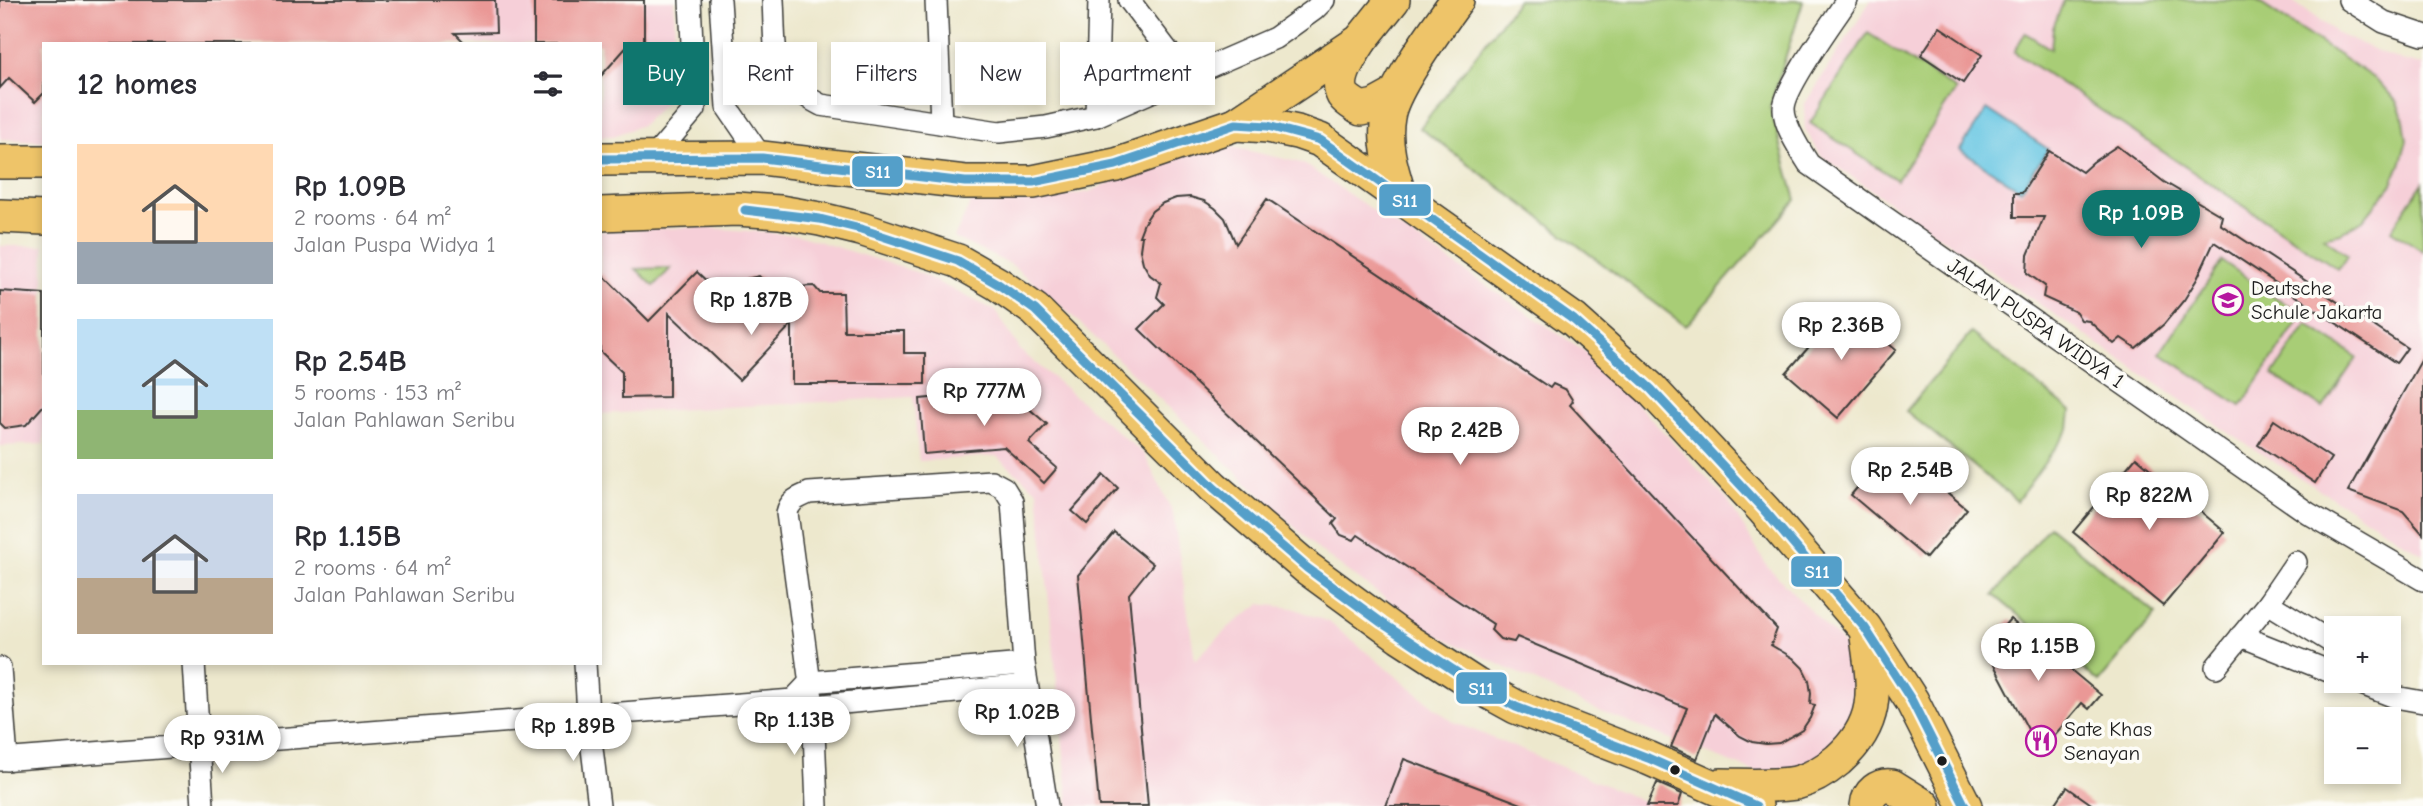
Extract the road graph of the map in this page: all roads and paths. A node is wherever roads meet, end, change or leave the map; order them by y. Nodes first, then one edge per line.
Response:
1 (690, 0) edge
2 (720, 0) edge
3 (774, 0) edge
4 (936, 0) edge
5 (1099, 0) edge
6 (1129, 0) edge
7 (1393, 0) edge
8 (1457, 0) edge
9 (1847, 0) edge
10 (2349, 0) edge
11 (1315, 3) edge
12 (2423, 35) edge
13 (1360, 41) junction
14 (1161, 42) edge
15 (1215, 64) edge
16 (1395, 95) junction
17 (1123, 105) edge
18 (1096, 117) junction
19 (940, 123) junction
20 (1236, 124) junction
21 (654, 157) junction
22 (762, 158) junction
23 (602, 159) edge
24 (0, 162) edge
25 (42, 162) edge
26 (1400, 197) junction
27 (602, 214) edge
28 (0, 216) edge
29 (42, 218) edge
30 (2296, 562) dead end
31 (2423, 580) edge
32 (2268, 603) junction
33 (1865, 628) junction
34 (2241, 636) junction
35 (2324, 638) edge
36 (194, 665) edge
37 (585, 665) edge
38 (2216, 667) dead end
39 (0, 668) edge
40 (2324, 669) edge
41 (1026, 675) junction
42 (810, 681) junction
43 (2401, 687) edge
44 (2385, 693) edge
45 (2420, 701) edge
46 (803, 703) junction
47 (588, 715) junction
48 (200, 746) junction
49 (4, 760) edge
50 (1709, 785) junction
51 (203, 806) edge
52 (599, 806) edge
53 (817, 806) edge
54 (1047, 806) edge
55 (1756, 806) edge
56 (1867, 806) edge
57 (1924, 806) edge
58 (1965, 806) edge

1 - 21 street
2 - 22 street
3 - 19 street
4 - 19 street
5 - 18 street
6 - 14 street
7 - 13 main road
8 - 16 main road
9 - 31 street, JALAN PUSPA WIDYA 1
10 - 12 street
11 - 15 street
13 - 16 main road
13 - 20 main road
16 - 26 main road
17 - 18 street
18 - 19 street
20 - 22 main road
20 - 26 main road
21 - 22 main road
21 - 23 main road
24 - 25 main road
26 - 33 main road
27 - 50 main road
28 - 29 main road
30 - 32 street
32 - 34 street
32 - 35 street
33 - 50 main road
33 - 58 main road
34 - 38 street
34 - 40 street
36 - 48 street
37 - 47 street
39 - 49 street
41 - 42 street
41 - 42 street
41 - 46 street
41 - 54 street
42 - 46 street
43 - 45 street
44 - 45 street
46 - 47 street
46 - 53 street
47 - 48 street
47 - 52 street
48 - 49 street
48 - 51 street
50 - 55 main road
56 - 57 main road

